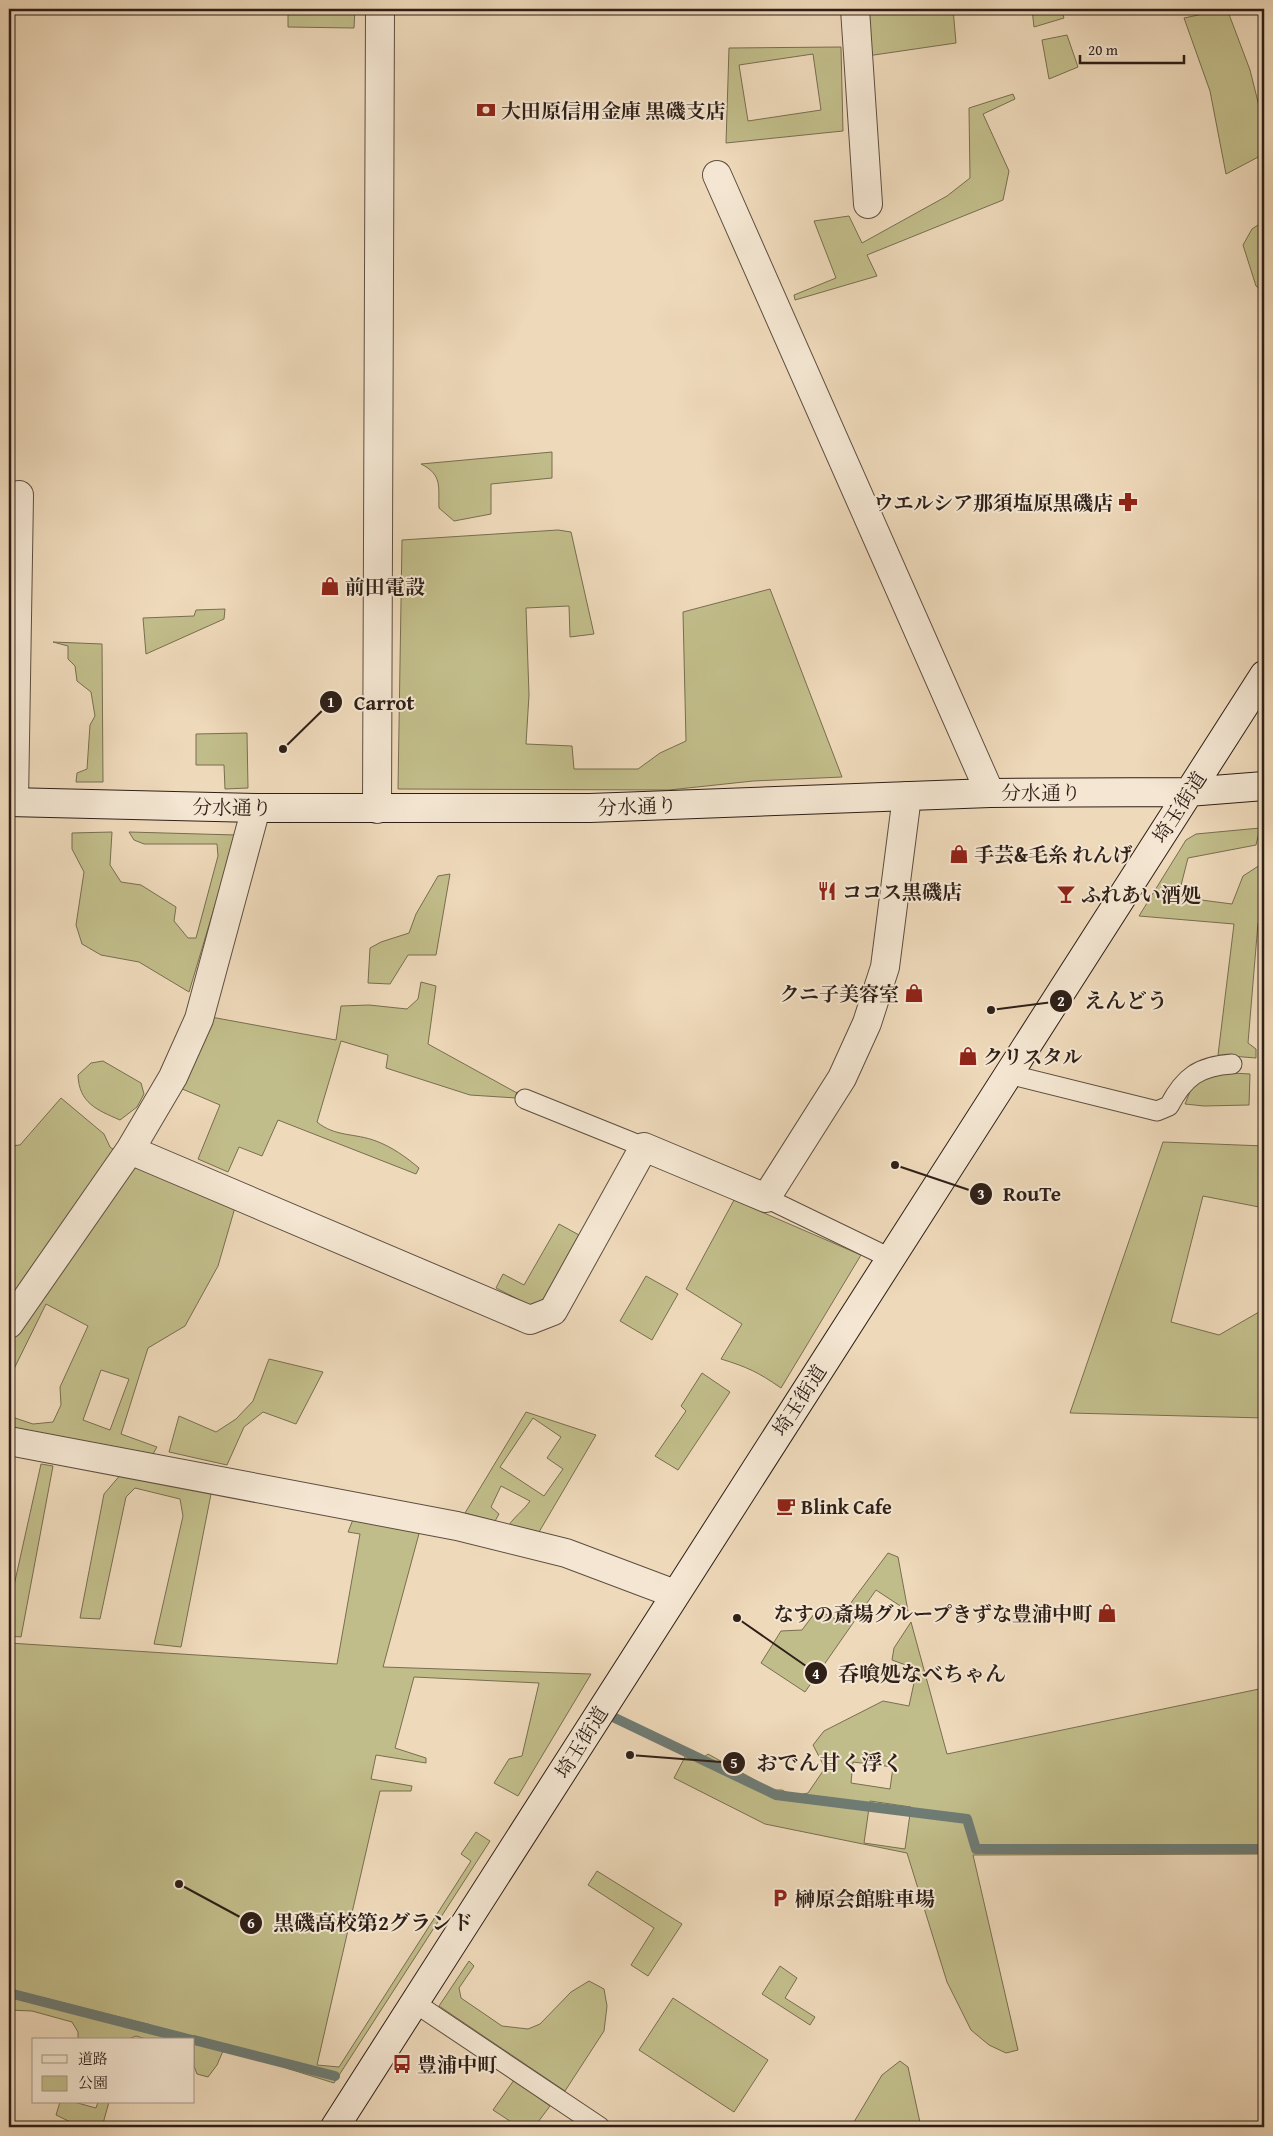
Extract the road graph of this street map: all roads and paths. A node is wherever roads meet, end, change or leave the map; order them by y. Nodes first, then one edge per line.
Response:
1 (380, 9) edge
2 (854, 9) edge
3 (717, 174) dead end
4 (868, 204) dead end
5 (19, 495) dead end
6 (1264, 675) edge
7 (1264, 786) edge
8 (1188, 792) junction
9 (990, 793) junction
10 (907, 796) junction
11 (12, 802) edge
12 (256, 808) junction
13 (377, 809) junction
14 (1232, 1064) dead end
15 (1008, 1074) junction
16 (525, 1099) dead end
17 (644, 1148) junction
18 (130, 1150) junction
19 (766, 1198) junction
20 (890, 1258) junction
21 (9, 1324) edge
22 (9, 1441) edge
23 (675, 1594) junction
24 (415, 2003) junction
25 (335, 2127) edge
26 (600, 2127) edge

1 - 13 street
2 - 4 street
3 - 9 street
5 - 11 street
6 - 8 street, 埼玉街道
7 - 8 street, 分水通り
8 - 9 street, 分水通り
8 - 15 street, 埼玉街道
9 - 10 street, 分水通り
10 - 13 street, 分水通り
10 - 19 street
11 - 12 street, 分水通り
12 - 13 street, 分水通り
12 - 18 street
14 - 15 lane
15 - 20 street, 埼玉街道
16 - 17 lane
17 - 18 street
17 - 19 street
18 - 21 street
19 - 20 lane
20 - 23 street, 埼玉街道
22 - 23 street
23 - 24 street, 埼玉街道
24 - 25 street, 埼玉街道
24 - 26 lane

